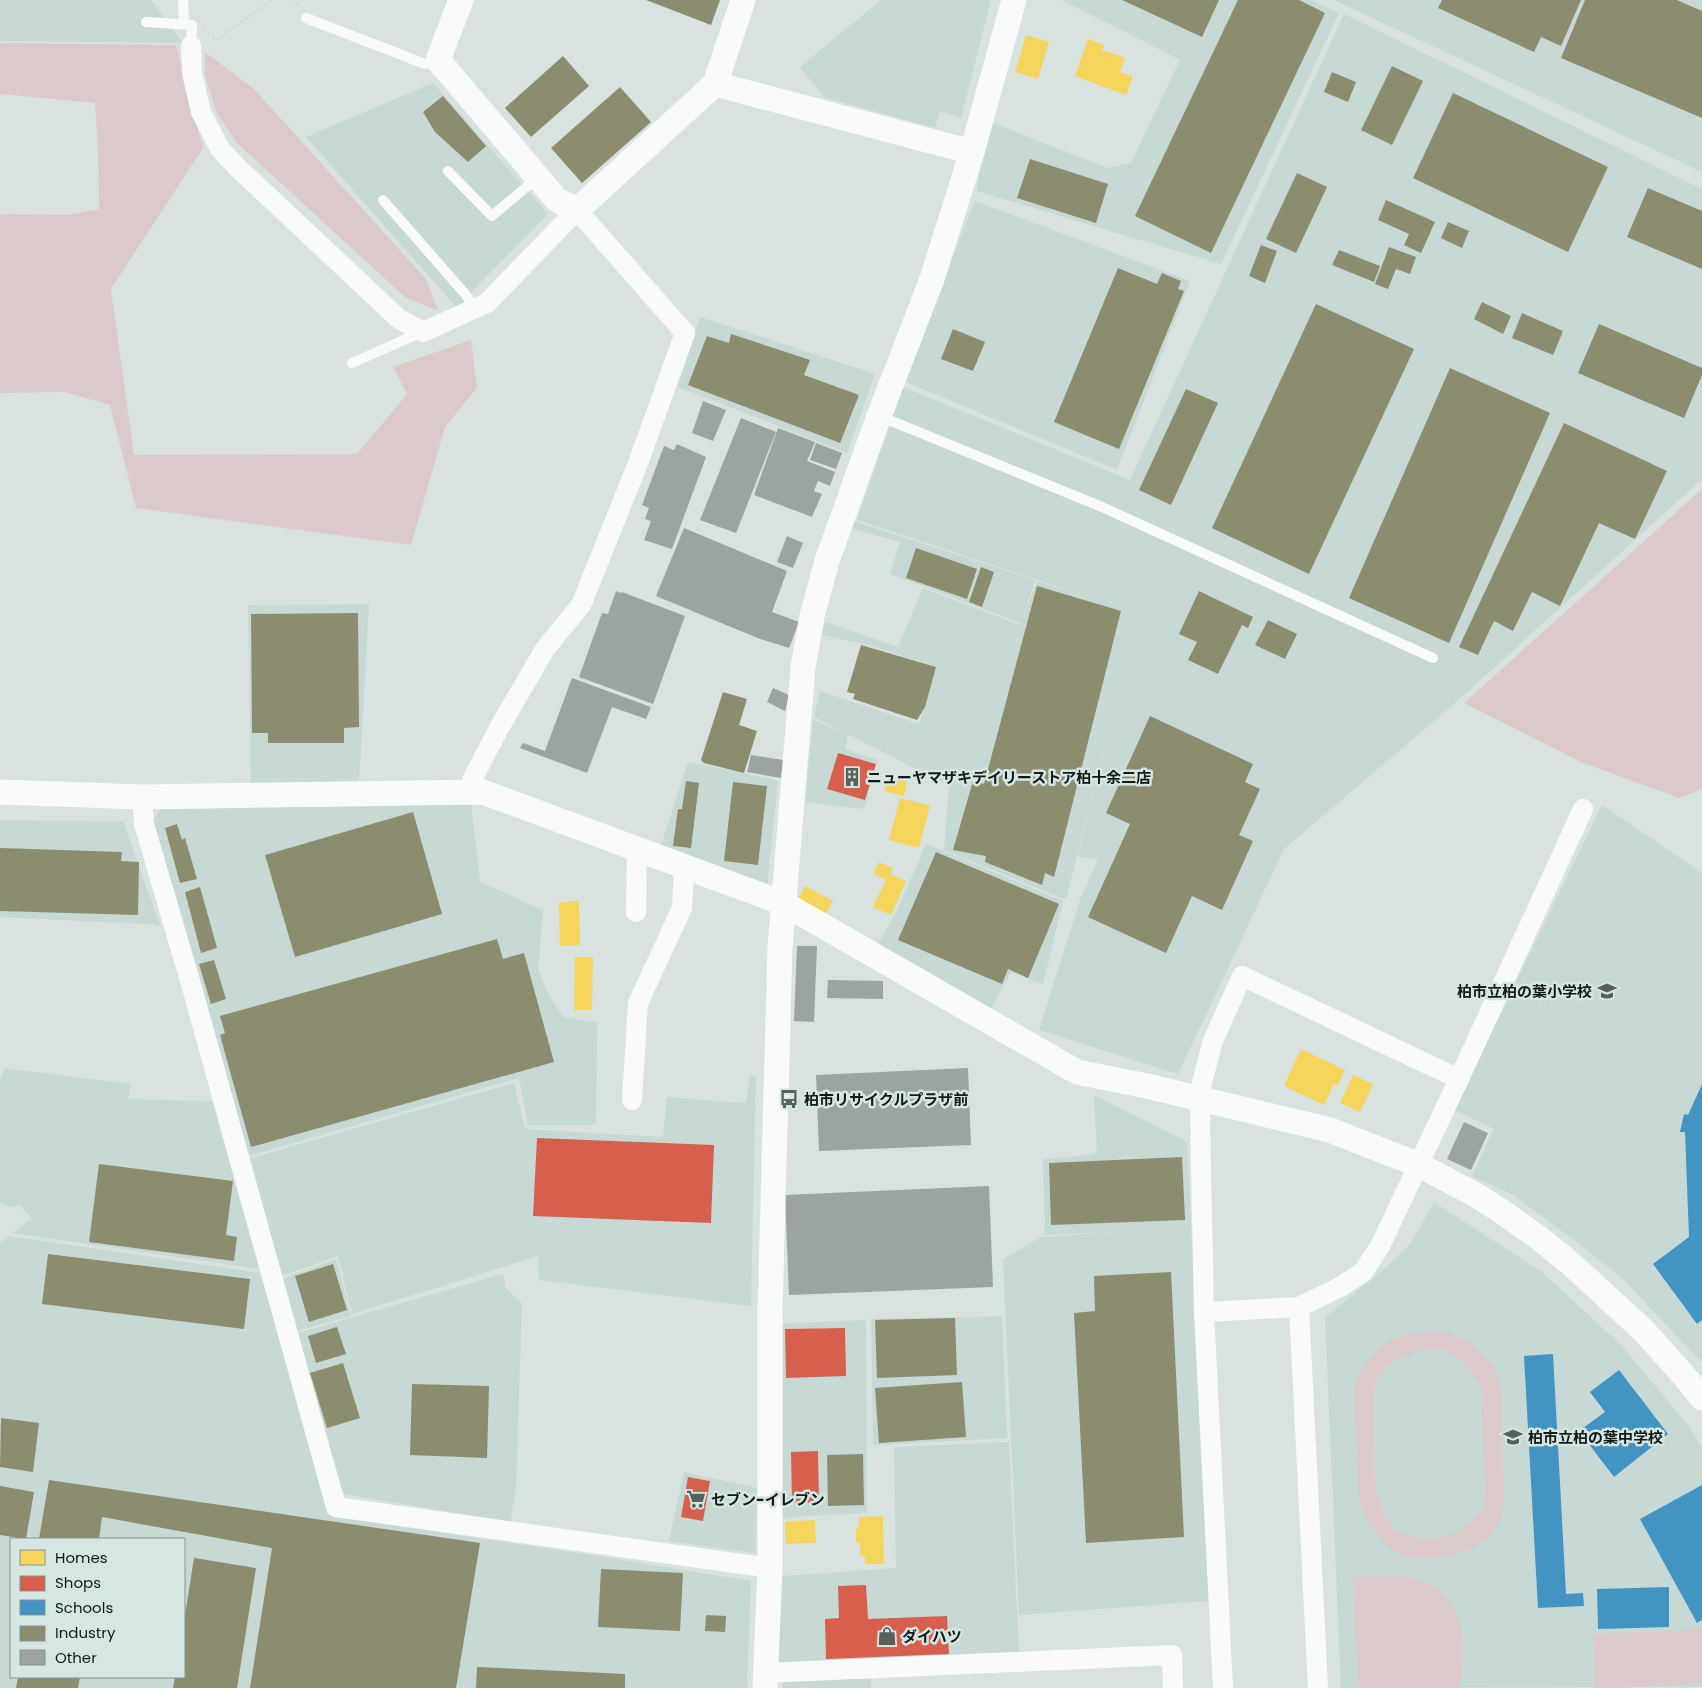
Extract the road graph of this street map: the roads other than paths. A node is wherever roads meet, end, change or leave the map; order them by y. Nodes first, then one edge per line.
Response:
1 (183, 0) edge
2 (461, 0) edge
3 (743, 0) edge
4 (1014, 0) edge
5 (306, 18) dead end
6 (146, 22) dead end
7 (188, 24) junction
8 (191, 46) joint
9 (438, 60) junction
10 (715, 84) junction
11 (972, 152) junction
12 (448, 170) dead end
13 (538, 177) junction
14 (383, 200) dead end
15 (577, 210) junction
16 (474, 309) junction
17 (423, 332) junction
18 (352, 363) dead end
19 (879, 416) junction
20 (1432, 658) dead end
21 (0, 792) edge
22 (470, 792) junction
23 (142, 797) junction
24 (1584, 809) dead end
25 (637, 850) junction
26 (684, 866) junction
27 (783, 903) junction
28 (636, 912) dead end
29 (1459, 1079) junction
30 (632, 1100) dead end
31 (1201, 1100) junction
32 (1419, 1165) junction
33 (1299, 1307) junction
34 (1204, 1312) junction
35 (1702, 1398) edge
36 (770, 1568) junction
37 (765, 1681) edge
38 (1174, 1688) edge
39 (1223, 1688) edge
40 (1318, 1688) edge

1 - 7 lane
2 - 9 street
3 - 10 street
4 - 11 street
5 - 9 lane
6 - 7 lane
7 - 8 lane
8 - 17 street
9 - 13 street
10 - 11 street
10 - 15 street
11 - 19 street
12 - 13 lane
13 - 15 street
14 - 16 lane
15 - 16 street
15 - 22 street
16 - 17 street
17 - 18 lane
19 - 20 lane
19 - 27 street
21 - 23 street
22 - 23 street
22 - 25 street
23 - 36 street
24 - 29 street
25 - 26 street
25 - 28 street
26 - 27 street
26 - 30 street
27 - 31 street
27 - 36 street
29 - 31 street
29 - 32 street
31 - 32 street
31 - 34 street
32 - 33 street
32 - 35 street
33 - 34 street
33 - 40 street
34 - 39 street
36 - 37 street
37 - 38 street

